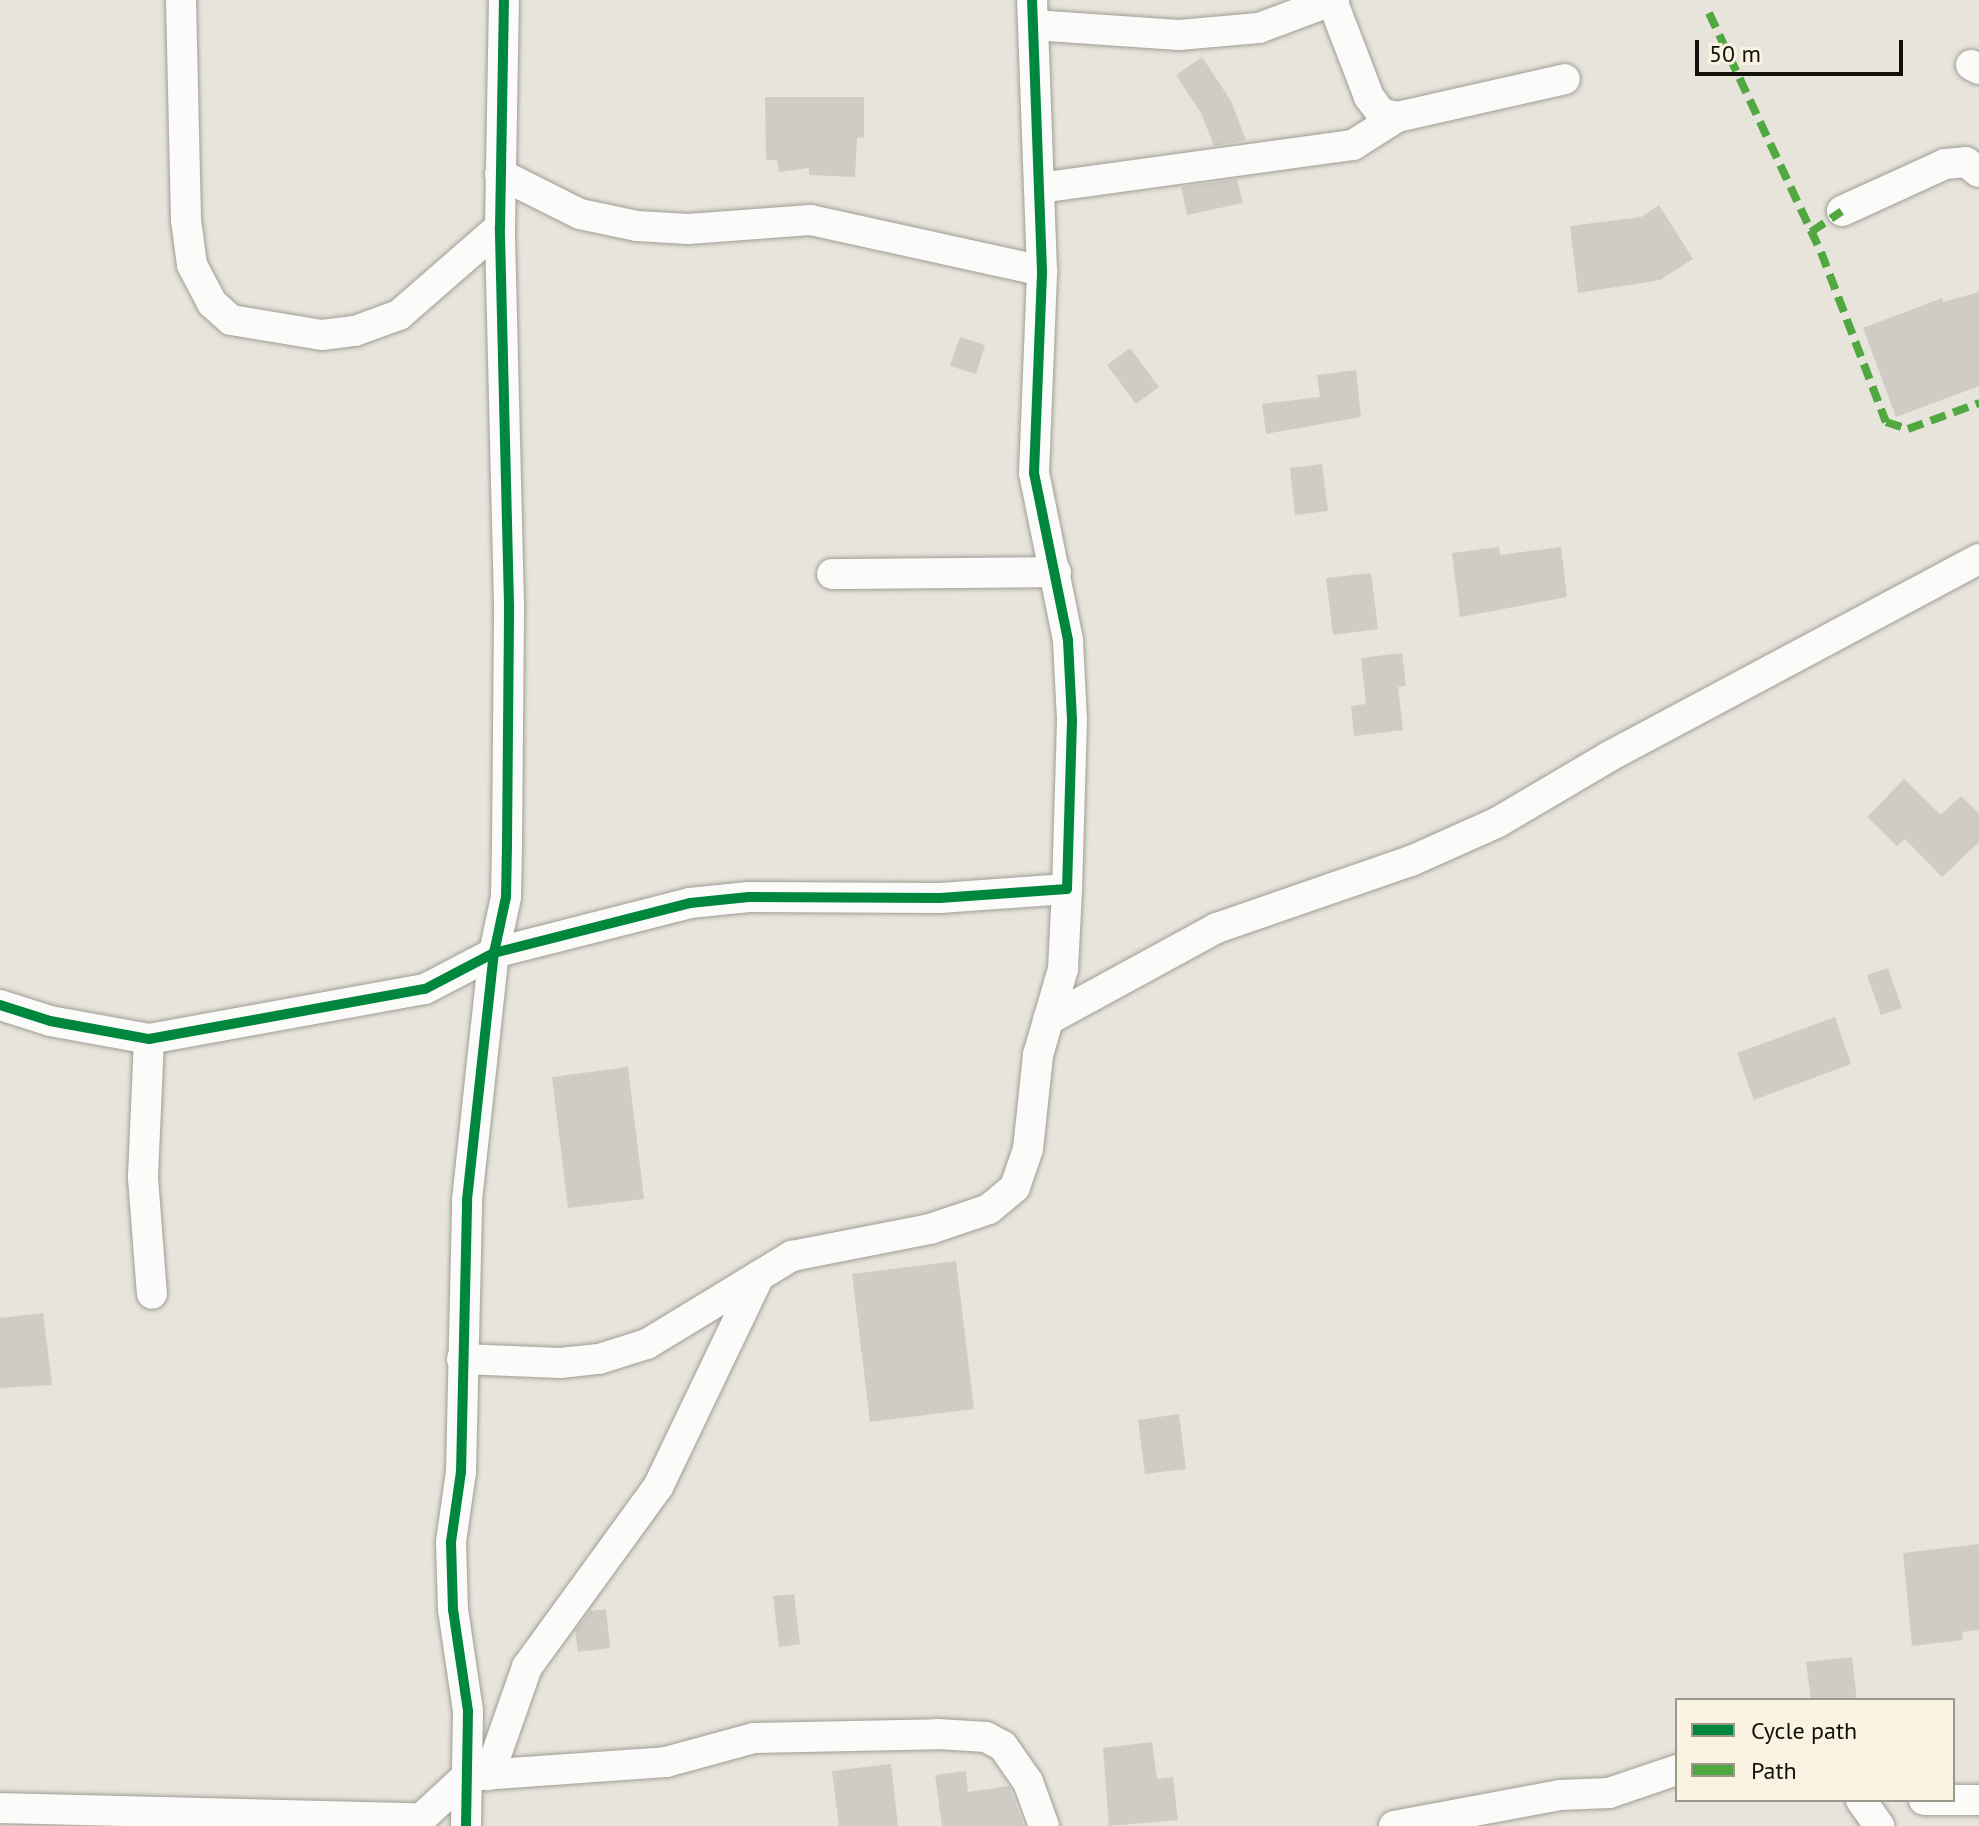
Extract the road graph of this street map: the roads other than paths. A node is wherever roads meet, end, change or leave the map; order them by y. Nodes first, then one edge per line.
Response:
1 (181, 0) edge
2 (504, 0) edge
3 (1334, 2) edge
4 (1032, 12) edge
5 (1565, 79) dead end
6 (1397, 117) junction
7 (1979, 172) edge
8 (500, 174) junction
9 (1039, 188) junction
10 (1842, 211) dead end
11 (500, 227) junction
12 (1042, 271) junction
13 (1979, 559) edge
14 (1056, 572) junction
15 (832, 574) dead end
16 (1067, 889) junction
17 (494, 953) junction
18 (0, 1005) edge
19 (1048, 1020) junction
20 (149, 1039) junction
21 (759, 1276) junction
22 (152, 1294) dead end
23 (462, 1359) junction
24 (1675, 1771) edge
25 (478, 1776) junction
26 (1955, 1800) edge
27 (1979, 1800) edge
28 (1862, 1802) edge
29 (0, 1808) edge
30 (1979, 1809) edge
31 (416, 1822) edge
32 (466, 1826) edge
33 (1044, 1826) edge
34 (1394, 1826) edge
35 (1879, 1826) edge
36 (1970, 1826) edge

1 - 11 street
2 - 8 street
3 - 4 street
3 - 6 street
4 - 9 street
5 - 6 street
6 - 9 street
7 - 10 street
8 - 11 street
8 - 12 street
9 - 12 street
11 - 17 street
12 - 14 street
13 - 19 street
14 - 15 street
14 - 16 street
16 - 17 street
16 - 19 street
17 - 20 street
17 - 23 street
18 - 20 street
19 - 21 street
20 - 22 street
21 - 23 street
21 - 25 street
23 - 25 street
24 - 34 street
25 - 31 street
25 - 32 street
25 - 33 street
26 - 27 street
28 - 35 street
29 - 31 street
30 - 36 street

